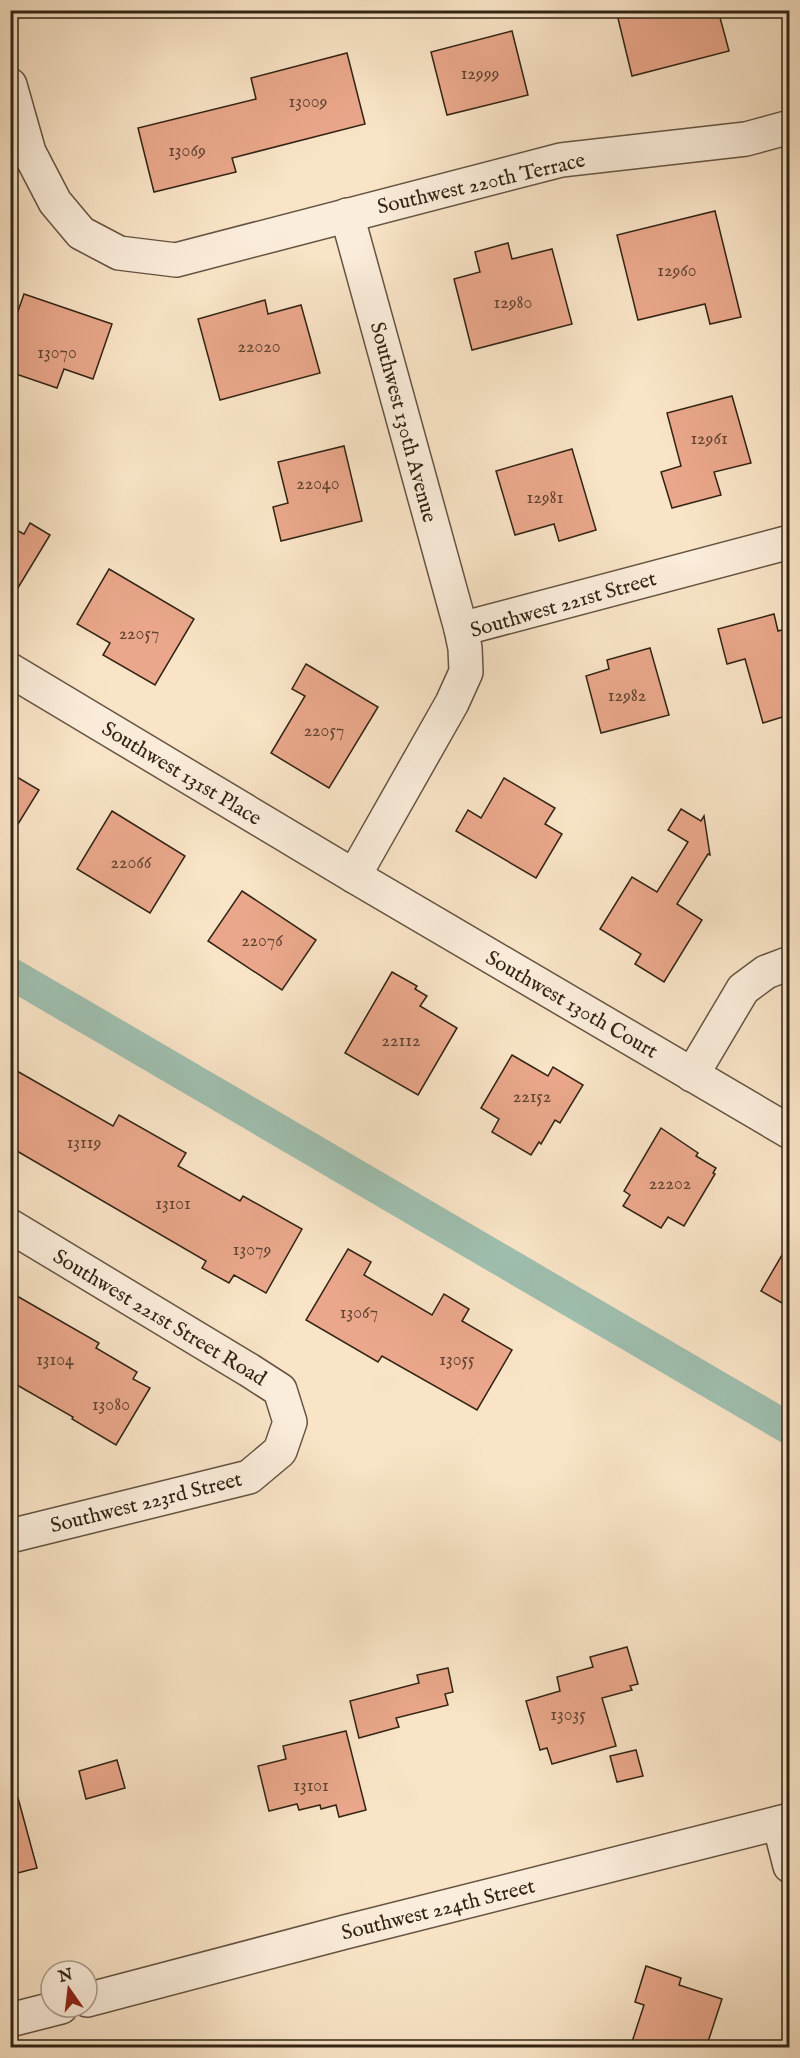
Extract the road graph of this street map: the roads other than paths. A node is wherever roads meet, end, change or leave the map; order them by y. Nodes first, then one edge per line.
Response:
1 (10, 86) edge
2 (789, 127) edge
3 (347, 215) junction
4 (789, 543) edge
5 (461, 629) junction
6 (10, 670) edge
7 (354, 876) junction
8 (789, 963) edge
9 (692, 1075) junction
10 (789, 1132) edge
11 (10, 1226) edge
12 (290, 1422) joint
13 (10, 1536) edge
14 (784, 1822) edge
15 (789, 1866) edge
16 (99, 1997) edge
17 (39, 2013) edge
18 (10, 2020) edge

1 - 3 street, Southwest 220th Terrace
2 - 3 street, Southwest 220th Terrace
3 - 5 street, Southwest 130th Avenue
4 - 5 street, Southwest 221st Street
5 - 7 street, Southwest 221st Street
6 - 7 street, Southwest 131st Place
7 - 9 street, Southwest 130th Court
8 - 9 street
9 - 10 street, Southwest 130th Court
11 - 12 street, Southwest 221st Street Road
12 - 13 street, Southwest 223rd Street
14 - 15 street
14 - 16 street, Southwest 224th Street
17 - 18 street

